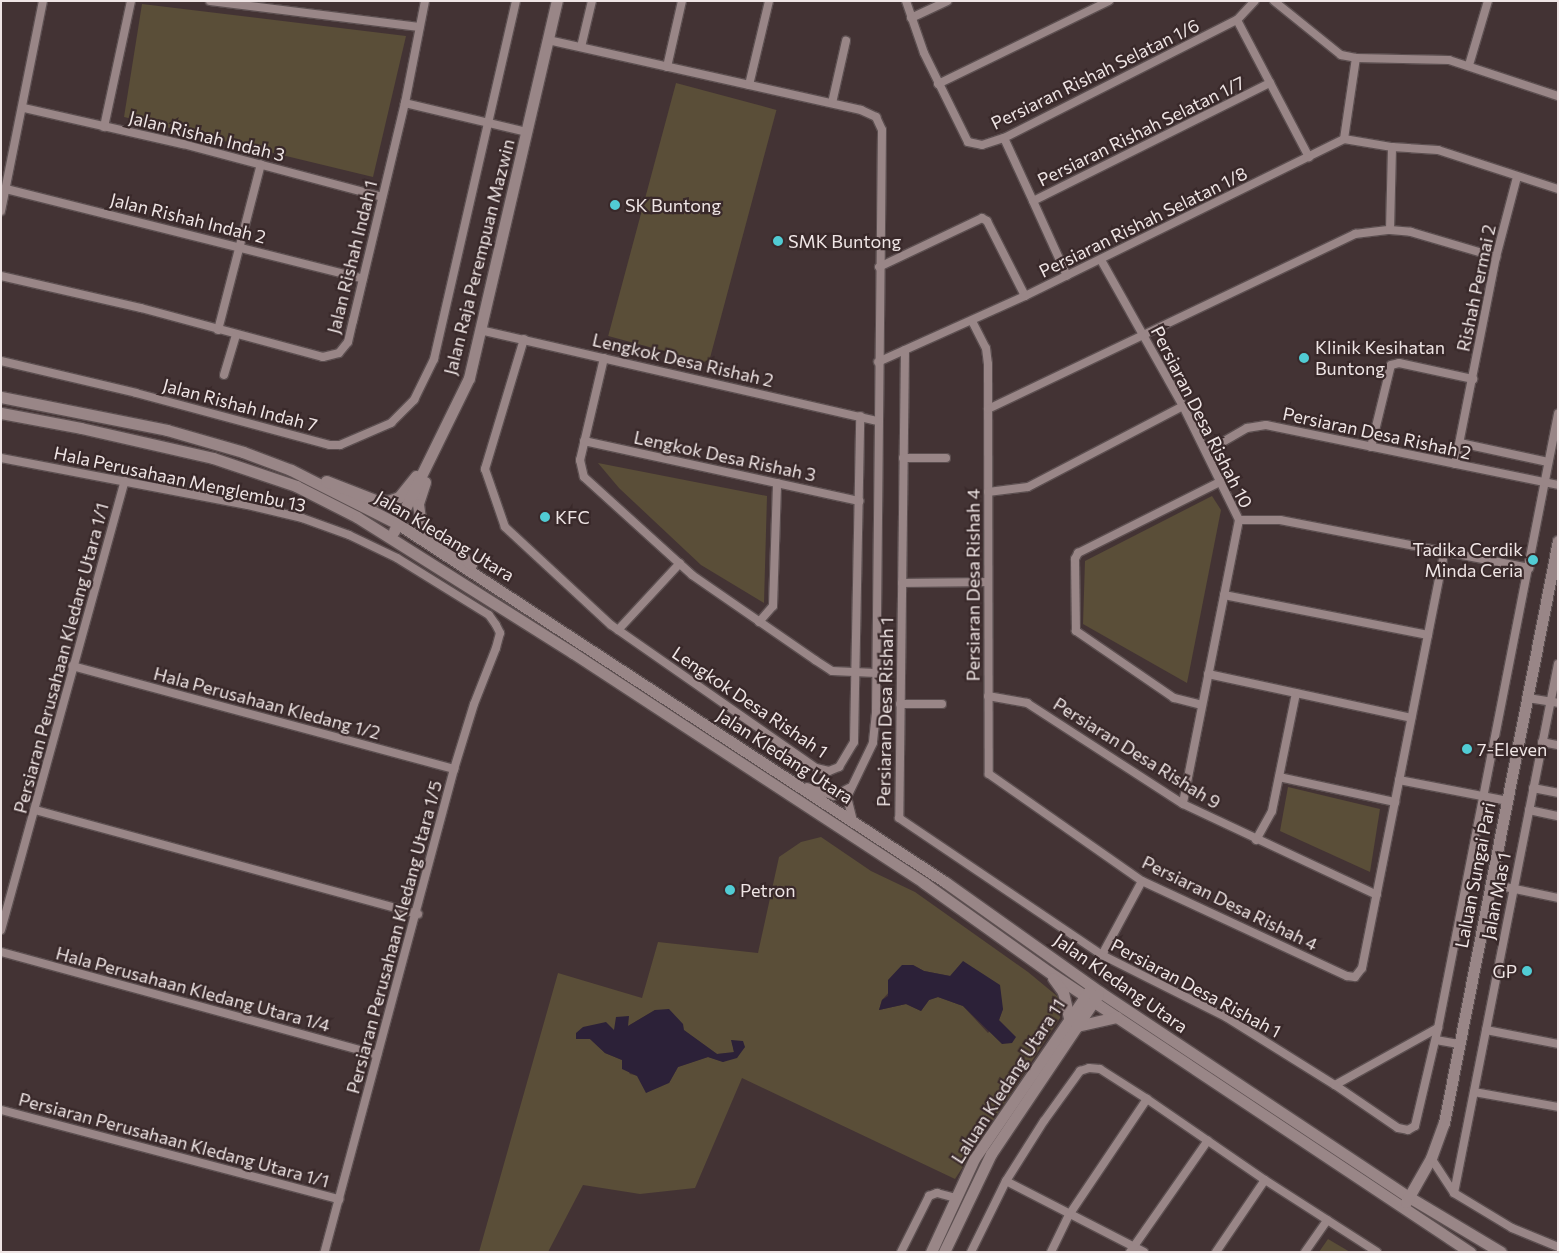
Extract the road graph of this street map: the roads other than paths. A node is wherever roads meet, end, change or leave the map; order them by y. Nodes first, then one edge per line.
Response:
1 (43, 1) edge
2 (131, 1) edge
3 (210, 1) edge
4 (425, 1) edge
5 (516, 1) edge
6 (558, 1) edge
7 (592, 1) edge
8 (682, 1) edge
9 (769, 1) edge
10 (906, 1) edge
11 (947, 1) edge
12 (1108, 1) edge
13 (1255, 1) edge
14 (1274, 1) edge
15 (1488, 1) edge
16 (911, 18) junction
17 (1237, 20) junction
18 (419, 27) junction
19 (548, 40) junction
20 (846, 41) dead end
21 (581, 47) junction
22 (1356, 58) junction
23 (1469, 65) junction
24 (667, 68) junction
25 (1270, 83) junction
26 (938, 84) junction
27 (749, 85) junction
28 (1558, 96) edge
29 (405, 103) junction
30 (832, 104) junction
31 (24, 108) junction
32 (487, 121) junction
33 (104, 127) junction
34 (527, 132) junction
35 (1004, 138) junction
36 (1344, 140) junction
37 (1392, 147) junction
38 (1309, 157) junction
39 (261, 164) junction
40 (1517, 177) junction
41 (6, 189) junction
42 (1558, 189) edge
43 (382, 197) junction
44 (1033, 202) junction
45 (1, 211) edge
46 (1390, 230) junction
47 (237, 245) junction
48 (1496, 257) junction
49 (1101, 260) junction
50 (879, 266) junction
51 (1, 276) edge
52 (1067, 276) junction
53 (363, 279) junction
54 (1025, 296) junction
55 (972, 321) junction
56 (218, 330) junction
57 (480, 330) junction
58 (236, 334) junction
59 (1143, 334) junction
60 (524, 339) junction
61 (905, 350) junction
62 (604, 358) junction
63 (1, 361) edge
64 (878, 362) junction
65 (224, 376) dead end
66 (1473, 379) junction
67 (1, 390) edge
68 (1, 397) edge
69 (1183, 406) junction
70 (988, 409) junction
71 (79, 412) junction
72 (1, 413) edge
73 (1558, 414) edge
74 (860, 416) junction
75 (878, 421) junction
76 (442, 438) junction
77 (584, 440) junction
78 (1460, 443) junction
79 (1372, 447) junction
80 (1207, 451) junction
81 (1, 458) edge
82 (903, 458) junction
83 (946, 458) dead end
84 (1548, 462) junction
85 (1455, 464) junction
86 (291, 470) junction
87 (125, 480) junction
88 (1222, 481) junction
89 (777, 483) junction
90 (1546, 483) junction
91 (1558, 485) edge
92 (988, 492) junction
93 (860, 501) junction
94 (1238, 520) junction
95 (398, 524) junction
96 (390, 537) junction
97 (1558, 541) edge
98 (1444, 552) junction
99 (680, 563) junction
100 (1528, 568) junction
101 (988, 582) junction
102 (902, 583) junction
103 (1224, 595) junction
104 (517, 600) junction
105 (759, 622) junction
106 (618, 630) junction
107 (500, 633) joint
108 (1428, 635) junction
109 (1558, 664) edge
110 (72, 666) junction
111 (856, 672) junction
112 (876, 673) junction
113 (1208, 674) junction
114 (1296, 693) junction
115 (988, 696) junction
116 (1528, 698) junction
117 (1554, 703) edge
118 (900, 704) junction
119 (942, 704) dead end
120 (1202, 705) junction
121 (1411, 718) junction
122 (1542, 742) junction
123 (1558, 745) edge
124 (454, 769) junction
125 (1279, 777) junction
126 (1399, 780) junction
127 (792, 781) junction
128 (849, 788) junction
129 (1533, 788) junction
130 (1558, 792) edge
131 (1484, 797) junction
132 (1508, 801) junction
133 (1395, 802) junction
134 (1183, 804) junction
135 (35, 810) junction
136 (1529, 810) junction
137 (1558, 816) edge
138 (853, 821) junction
139 (1256, 840) junction
140 (1142, 880) junction
141 (1491, 884) junction
142 (1513, 889) junction
143 (1376, 895) junction
144 (1558, 898) edge
145 (418, 914) junction
146 (1, 930) edge
147 (1, 952) edge
148 (1102, 955) junction
149 (1049, 972) junction
150 (1093, 994) junction
151 (1117, 1017) junction
152 (1073, 1022) junction
153 (1438, 1028) junction
154 (1486, 1030) junction
155 (1436, 1040) junction
156 (1459, 1044) junction
157 (1558, 1044) edge
158 (378, 1055) junction
159 (1335, 1085) junction
160 (1474, 1092) junction
161 (1147, 1099) junction
162 (1558, 1107) edge
163 (1, 1110) edge
164 (1208, 1140) junction
165 (1431, 1158) junction
166 (1265, 1180) junction
167 (1006, 1182) junction
168 (1454, 1193) junction
169 (1408, 1197) junction
170 (956, 1198) junction
171 (339, 1199) junction
172 (1403, 1208) junction
173 (1069, 1215) junction
174 (1327, 1220) junction
175 (1558, 1247) edge
176 (1132, 1249) edge
177 (325, 1252) edge
178 (902, 1252) edge
179 (931, 1252) edge
180 (944, 1252) edge
181 (971, 1252) edge
182 (1051, 1252) edge
183 (1144, 1252) edge
184 (1216, 1252) edge
185 (1305, 1252) edge
186 (1377, 1252) edge
187 (1470, 1252) edge
188 (1500, 1252) edge

1 - 31 street
2 - 33 street
3 - 18 street
4 - 18 street, Jalan Rishah Indah 1
5 - 32 street, Jalan Rishah Indah 7
6 - 19 main road, Jalan Raja Perempuan Mazwin
7 - 21 street
8 - 24 street
9 - 27 street
10 - 16 street
11 - 16 street
12 - 26 street
13 - 17 street, Persiaran Rishah Selatan 1/6
14 - 22 street
15 - 23 street
16 - 26 street
17 - 25 street
17 - 35 street, Persiaran Rishah Selatan 1/6
18 - 29 street, Jalan Rishah Indah 1
19 - 21 street
19 - 34 main road, Jalan Raja Perempuan Mazwin
20 - 30 street
21 - 24 street
22 - 23 street
22 - 36 street
23 - 28 street
24 - 27 street
25 - 38 street
25 - 44 street, Persiaran Rishah Selatan 1/7
26 - 35 street, Persiaran Rishah Selatan 1/6
27 - 30 street
29 - 32 street
29 - 43 street, Jalan Rishah Indah 1
30 - 50 street
31 - 33 street, Jalan Rishah Indah 3
31 - 41 street
32 - 34 street
32 - 63 street, Jalan Rishah Indah 7
33 - 39 street, Jalan Rishah Indah 3
34 - 57 main road, Jalan Raja Perempuan Mazwin
35 - 44 street, Persiaran Rishah Selatan 1/7
36 - 37 street
36 - 38 street, Persiaran Rishah Selatan 1/8
37 - 40 street
37 - 46 street
38 - 49 street, Persiaran Rishah Selatan 1/8
39 - 43 street, Jalan Rishah Indah 3
39 - 47 street
40 - 42 street
40 - 48 street, Rishah Permai 2
41 - 45 street
41 - 47 street, Jalan Rishah Indah 2
43 - 53 street, Jalan Rishah Indah 1
44 - 52 street
46 - 48 street
46 - 59 street
47 - 53 street, Jalan Rishah Indah 2
47 - 56 street
48 - 66 street, Rishah Permai 2
49 - 52 street, Persiaran Rishah Selatan 1/8
49 - 59 street, Persiaran Desa Rishah 10
50 - 54 street
50 - 64 street
51 - 56 street, Jalan Rishah Indah 1
52 - 54 street, Persiaran Rishah Selatan 1/8
53 - 58 street, Jalan Rishah Indah 1
54 - 55 street, Persiaran Rishah Selatan 1/8
55 - 61 street, Persiaran Rishah Selatan 1/8
55 - 70 street, Persiaran Desa Rishah 4
56 - 58 street, Jalan Rishah Indah 1
57 - 60 street, Lengkok Desa Rishah 2
57 - 76 main road, Jalan Raja Perempuan Mazwin
58 - 65 street
59 - 69 street, Persiaran Desa Rishah 10
59 - 70 street
60 - 62 street, Lengkok Desa Rishah 2
60 - 106 street, Lengkok Desa Rishah 1
61 - 64 street, Persiaran Rishah Selatan 1/8
61 - 82 street, Persiaran Desa Rishah 1
62 - 74 street, Lengkok Desa Rishah 2
62 - 77 street
64 - 75 street
66 - 78 street, Rishah Permai 2
66 - 79 street
67 - 71 main road
68 - 71 main road, Jalan Kledang Utara
69 - 80 street, Persiaran Desa Rishah 10
69 - 92 street
70 - 92 street, Persiaran Desa Rishah 4
71 - 86 main road, Jalan Kledang Utara
72 - 96 main road, Jalan Kledang Utara
73 - 84 street
74 - 75 street, Lengkok Desa Rishah 2
74 - 93 street, Lengkok Desa Rishah 1
75 - 112 street
76 - 86 main road
76 - 95 main road, Jalan Raja Perempuan Mazwin
76 - 104 main road
77 - 89 street, Lengkok Desa Rishah 3
77 - 99 street
78 - 84 street
78 - 85 street, Rishah Permai 2
79 - 80 street, Persiaran Desa Rishah 2
79 - 85 street, Persiaran Desa Rishah 2
80 - 88 street, Persiaran Desa Rishah 10
81 - 87 street, Hala Perusahaan Menglembu 13
82 - 83 street
82 - 102 street, Persiaran Desa Rishah 1
84 - 90 street
85 - 90 street, Persiaran Desa Rishah 2
86 - 95 main road, Jalan Kledang Utara
87 - 107 street, Hala Perusahaan Menglembu 13
87 - 110 street, Persiaran Perusahaan Kledang Utara 1/1
88 - 94 street, Persiaran Desa Rishah 10
88 - 120 street
89 - 93 street, Lengkok Desa Rishah 3
89 - 105 street
90 - 91 street, Persiaran Desa Rishah 2
90 - 100 street
92 - 101 street, Persiaran Desa Rishah 4
93 - 111 street, Lengkok Desa Rishah 1
94 - 98 street
94 - 103 street, Persiaran Desa Rishah 10
95 - 96 main road, Jalan Raja Perempuan Mazwin
95 - 104 main road, Jalan Kledang Utara
96 - 149 main road, Jalan Kledang Utara
97 - 116 main road, Laluan Sungai Pari
98 - 100 street
98 - 108 street, Persiaran Desa Rishah 4
99 - 105 street
99 - 106 street
100 - 131 street
101 - 102 street
101 - 115 street, Persiaran Desa Rishah 4
102 - 118 street, Persiaran Desa Rishah 1
103 - 108 street
103 - 113 street, Persiaran Desa Rishah 10
104 - 127 main road, Jalan Kledang Utara
105 - 111 street
106 - 111 street, Lengkok Desa Rishah 1
107 - 124 street, Persiaran Perusahaan Kledang Utara 1/5
108 - 121 street, Persiaran Desa Rishah 4
109 - 117 street, Jalan Mas 1
110 - 124 street, Hala Perusahaan Kledang 1/2
110 - 135 street, Persiaran Perusahaan Kledang Utara 1/1
111 - 112 street
112 - 128 street
113 - 114 street
113 - 120 street, Persiaran Desa Rishah 10
114 - 121 street
114 - 125 street
115 - 134 street, Persiaran Desa Rishah 9
115 - 140 street, Persiaran Desa Rishah 4
116 - 117 street
116 - 132 main road, Laluan Sungai Pari
117 - 122 street, Jalan Mas 1
118 - 119 street
118 - 148 street, Persiaran Desa Rishah 1
120 - 134 street, Persiaran Desa Rishah 10
121 - 126 street, Persiaran Desa Rishah 4
122 - 123 street
122 - 129 street, Jalan Mas 1
124 - 145 street, Persiaran Perusahaan Kledang Utara 1/5
125 - 133 street
125 - 139 street
126 - 131 street
126 - 133 street, Persiaran Desa Rishah 4
127 - 128 street
127 - 138 main road, Jalan Kledang Utara
128 - 138 street
129 - 130 street
129 - 136 street, Jalan Mas 1
131 - 132 street
131 - 153 street
132 - 141 main road, Laluan Sungai Pari
133 - 143 street, Persiaran Desa Rishah 4
134 - 139 street, Persiaran Desa Rishah 9
135 - 145 street
135 - 146 street, Persiaran Perusahaan Kledang Utara 1/1
136 - 137 street
136 - 142 street, Jalan Mas 1
138 - 150 main road, Jalan Kledang Utara
139 - 143 street, Persiaran Desa Rishah 9
140 - 143 street, Persiaran Desa Rishah 4
140 - 148 street
141 - 142 street
141 - 156 main road, Laluan Sungai Pari
142 - 144 street
142 - 154 street, Jalan Mas 1
145 - 158 street, Persiaran Perusahaan Kledang Utara 1/5
147 - 158 street, Hala Perusahaan Kledang Utara 1/4
148 - 159 street, Persiaran Desa Rishah 1
149 - 150 main road, Jalan Kledang Utara
149 - 152 main road
150 - 151 main road, Jalan Kledang Utara
150 - 152 main road, Laluan Kledang Utara 11
150 - 169 main road, Jalan Kledang Utara
151 - 152 main road
151 - 172 main road, Jalan Kledang Utara
152 - 170 main road, Laluan Kledang Utara 11
152 - 180 main road, Laluan Kledang Utara 11
153 - 155 street
153 - 159 street
154 - 157 street
154 - 160 street, Jalan Mas 1
155 - 156 street
155 - 159 street, Persiaran Desa Rishah 1
156 - 165 main road, Laluan Sungai Pari
158 - 171 street, Persiaran Perusahaan Kledang Utara 1/5
160 - 162 street
160 - 168 street, Jalan Mas 1
161 - 164 street
161 - 167 street
161 - 173 street
163 - 171 street, Persiaran Perusahaan Kledang Utara 1/1
164 - 166 street
164 - 176 street
165 - 168 street
165 - 169 main road, Laluan Sungai Pari
166 - 174 street
166 - 184 street
167 - 173 street
167 - 181 street
168 - 175 street
169 - 172 main road, Laluan Sungai Pari
169 - 188 main road, Jalan Kledang Utara
170 - 178 street
170 - 179 main road, Laluan Kledang Utara 11
171 - 177 street, Persiaran Perusahaan Kledang Utara 1/5
172 - 187 main road, Jalan Kledang Utara
173 - 176 street
173 - 182 street
174 - 185 street
174 - 186 street
176 - 183 street

